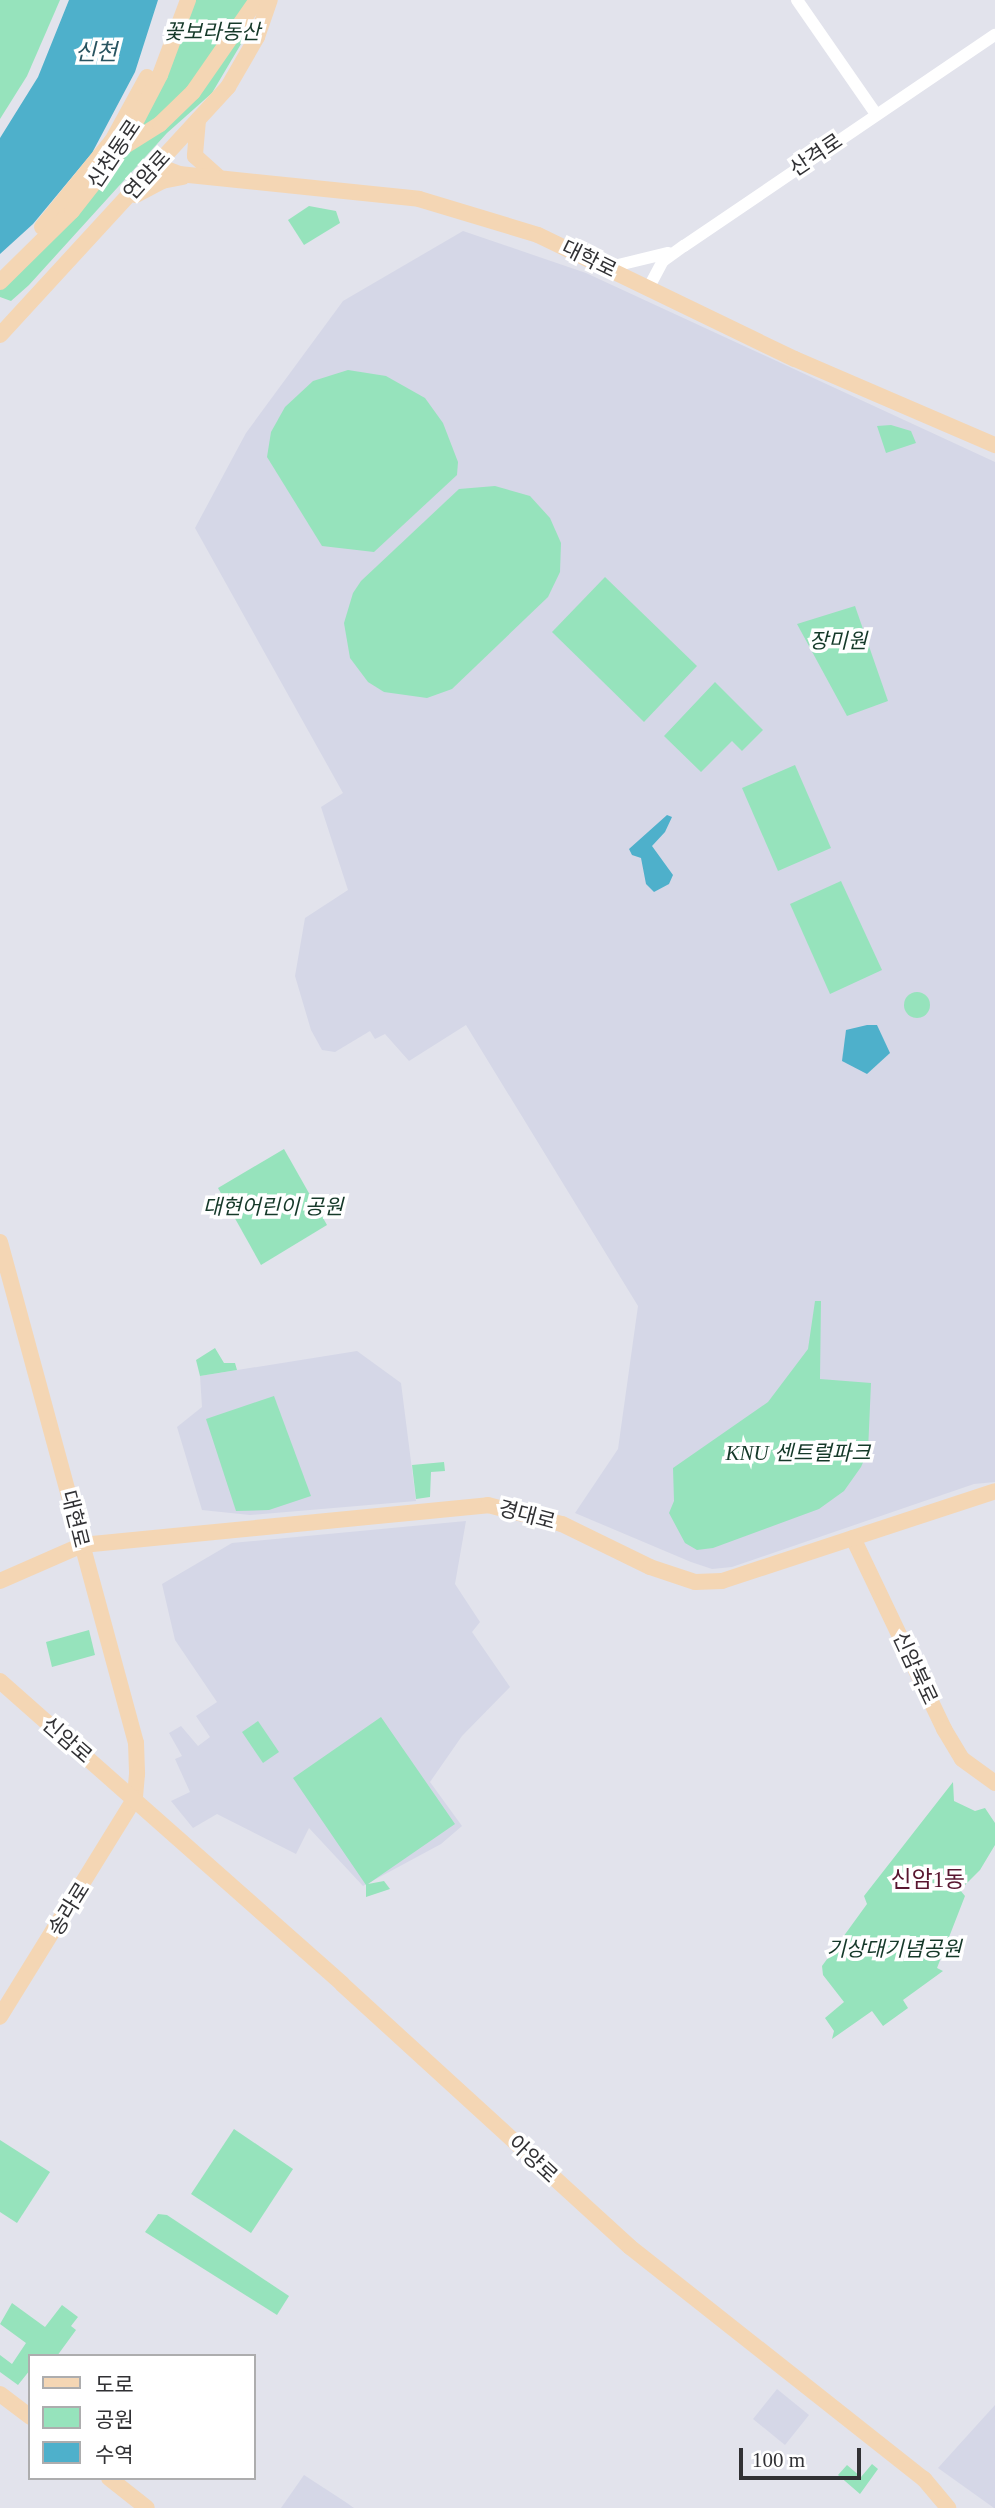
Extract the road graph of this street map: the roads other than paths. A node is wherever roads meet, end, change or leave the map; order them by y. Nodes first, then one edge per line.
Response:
1 (178, 0) edge
2 (188, 0) edge
3 (257, 0) edge
4 (270, 0) edge
5 (797, 0) edge
6 (995, 35) edge
7 (876, 114) junction
8 (198, 119) junction
9 (117, 143) junction
10 (156, 164) junction
11 (193, 176) junction
12 (218, 177) junction
13 (122, 203) junction
14 (684, 246) junction
15 (610, 267) junction
16 (0, 268) edge
17 (0, 282) edge
18 (649, 287) junction
19 (0, 335) edge
20 (995, 445) edge
21 (0, 1242) edge
22 (995, 1491) edge
23 (853, 1538) junction
24 (82, 1545) junction
25 (0, 1581) edge
26 (0, 1681) edge
27 (995, 1783) edge
28 (135, 1798) junction
29 (0, 2017) edge
30 (0, 2394) edge
31 (28, 2415) edge
32 (924, 2479) junction
33 (112, 2480) edge
34 (944, 2506) edge
35 (147, 2508) edge
36 (963, 2508) edge

1 - 9 main road, 신천동로
2 - 9 main road, 신천동로
3 - 9 main road
4 - 8 main road, 연암로
5 - 7 street
6 - 7 street, 산격로
7 - 14 street, 산격로
8 - 10 main road, 연암로
8 - 12 main road
9 - 16 main road, 신천동로
9 - 17 main road, 신천동로
10 - 11 main road, 대학로
10 - 13 main road, 연암로
11 - 12 main road, 대학로
11 - 13 main road
12 - 15 main road, 대학로
13 - 19 main road, 연암로
14 - 15 street
14 - 18 street, 산격로
15 - 18 main road, 대학로
18 - 20 main road, 대학로
21 - 24 main road, 대현로
22 - 23 main road, 경대로
23 - 24 main road, 경대로
23 - 27 main road, 신암북로
24 - 25 main road, 경대로
24 - 28 main road, 대현로
26 - 28 main road, 신암로
28 - 29 main road, 송라로
28 - 32 main road, 아양로
30 - 31 main road
32 - 34 main road, 아양로
32 - 36 main road
33 - 35 main road

